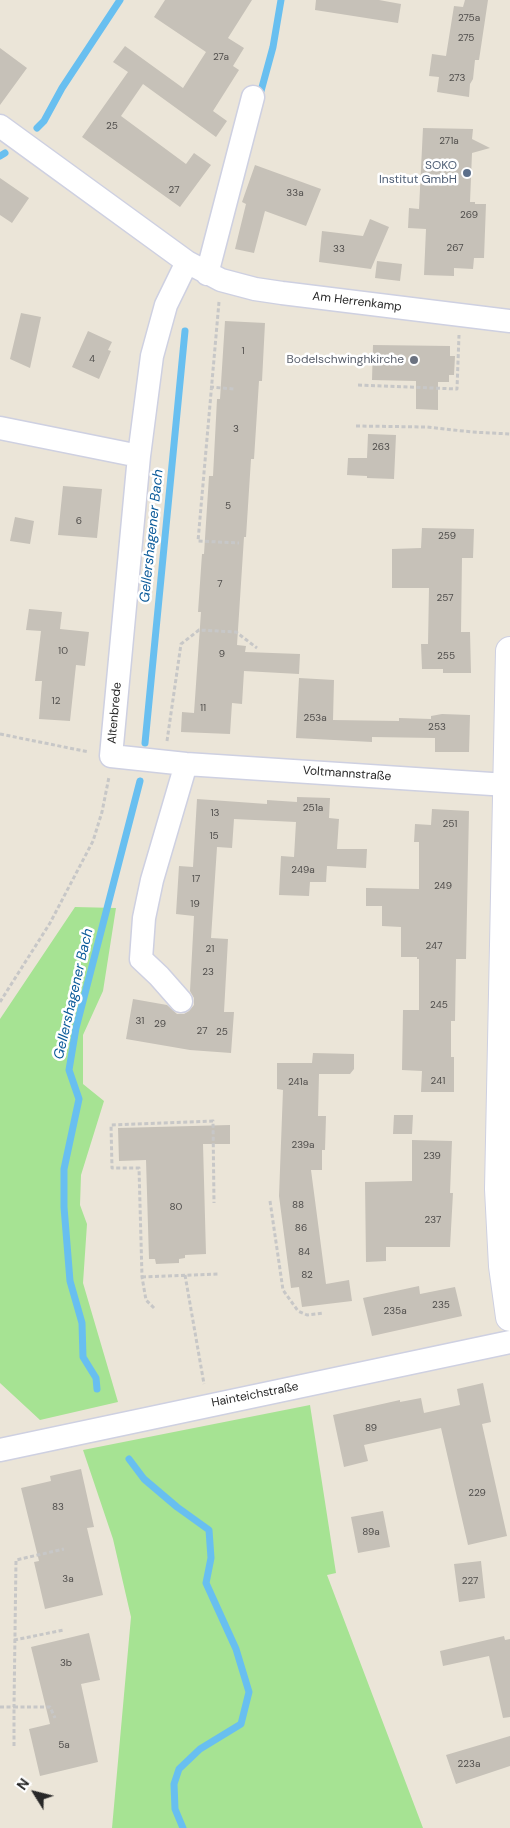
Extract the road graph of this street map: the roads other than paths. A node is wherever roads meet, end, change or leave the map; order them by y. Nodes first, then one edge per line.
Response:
1 (253, 97) dead end
2 (0, 126) edge
3 (187, 262) junction
4 (214, 277) junction
5 (510, 321) edge
6 (0, 428) edge
7 (140, 456) junction
8 (510, 651) edge
9 (175, 763) junction
10 (507, 785) junction
11 (508, 880) edge
12 (181, 1000) dead end
13 (510, 1317) edge
14 (510, 1342) edge
15 (0, 1450) edge

1 - 4 street
2 - 3 street, Am Herrenkamp
3 - 4 street, Am Herrenkamp
3 - 7 street, Altenbrede
4 - 5 street, Am Herrenkamp
6 - 7 street
7 - 9 street, Altenbrede
8 - 10 street
9 - 10 street, Voltmannstraße
9 - 12 street
10 - 11 street
11 - 13 street
14 - 15 street, Hainteichstraße

